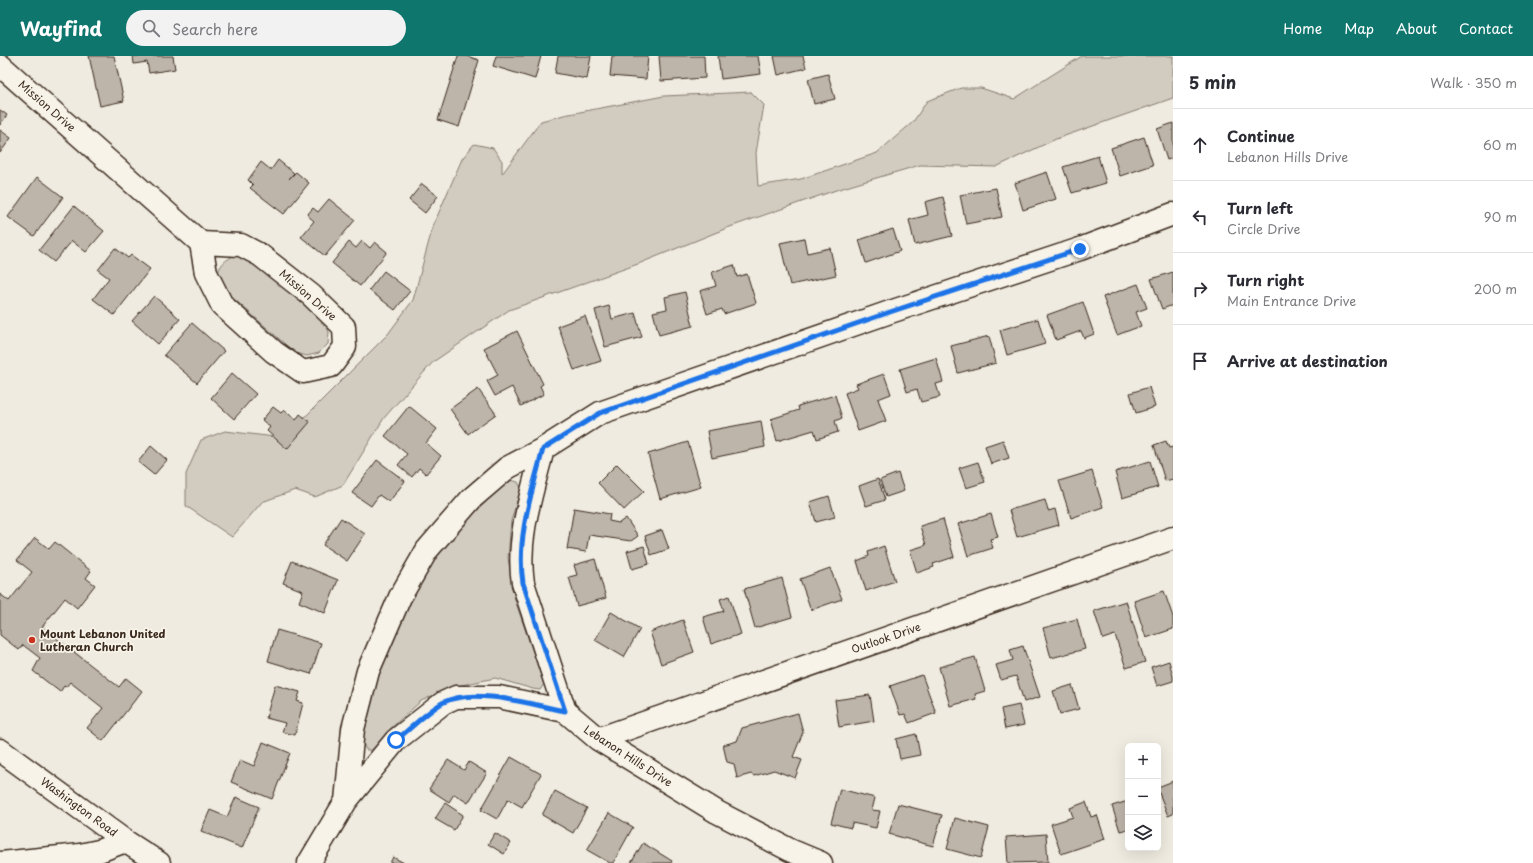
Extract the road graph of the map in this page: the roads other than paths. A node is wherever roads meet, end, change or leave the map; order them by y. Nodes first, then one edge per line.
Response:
1 (0, 65) edge
2 (1173, 214) edge
3 (201, 243) junction
4 (543, 449) junction
5 (1173, 538) edge
6 (565, 711) junction
7 (598, 739) junction
8 (0, 750) edge
9 (346, 801) junction
10 (126, 841) junction
11 (2, 863) edge
12 (159, 863) edge
13 (309, 863) edge
14 (821, 863) edge

1 - 3 street, Mission Drive
2 - 4 street
3 - 3 street, Mission Drive
4 - 6 street
4 - 9 street
5 - 7 street, Outlook Drive
6 - 7 street, Lebanon Hills Drive
6 - 9 street, Lebanon Hills Drive
7 - 14 street, Lebanon Hills Drive
8 - 10 street, Washington Road
9 - 13 street, Lebanon Hills Drive
10 - 11 street
10 - 12 street, Washington Road

